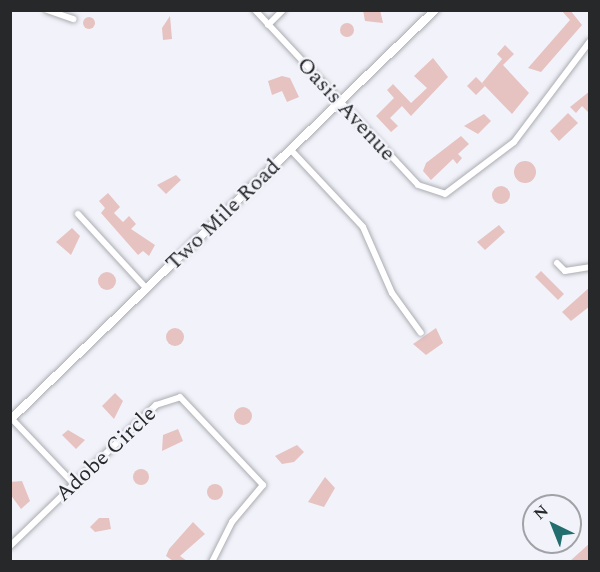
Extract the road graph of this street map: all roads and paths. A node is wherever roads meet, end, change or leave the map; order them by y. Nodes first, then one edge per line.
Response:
1 (47, 10) edge
2 (255, 10) edge
3 (283, 10) edge
4 (435, 10) edge
5 (73, 19) dead end
6 (268, 25) junction
7 (590, 41) edge
8 (340, 103) junction
9 (291, 150) junction
10 (78, 214) dead end
11 (557, 263) dead end
12 (590, 267) edge
13 (147, 288) junction
14 (421, 333) dead end
15 (11, 420) edge
16 (73, 483) junction
17 (10, 546) edge
18 (212, 561) edge

1 - 5 street
2 - 6 street, Oasis Avenue
3 - 6 street
4 - 8 main road, Two Mile Road
6 - 8 street, Oasis Avenue
7 - 8 street, Oasis Avenue
8 - 9 main road, Two Mile Road
9 - 13 main road, Two Mile Road
9 - 14 street
10 - 13 street
11 - 12 street
13 - 15 main road, Two Mile Road
15 - 16 street
16 - 17 street, Adobe Circle
16 - 18 street, Adobe Circle

